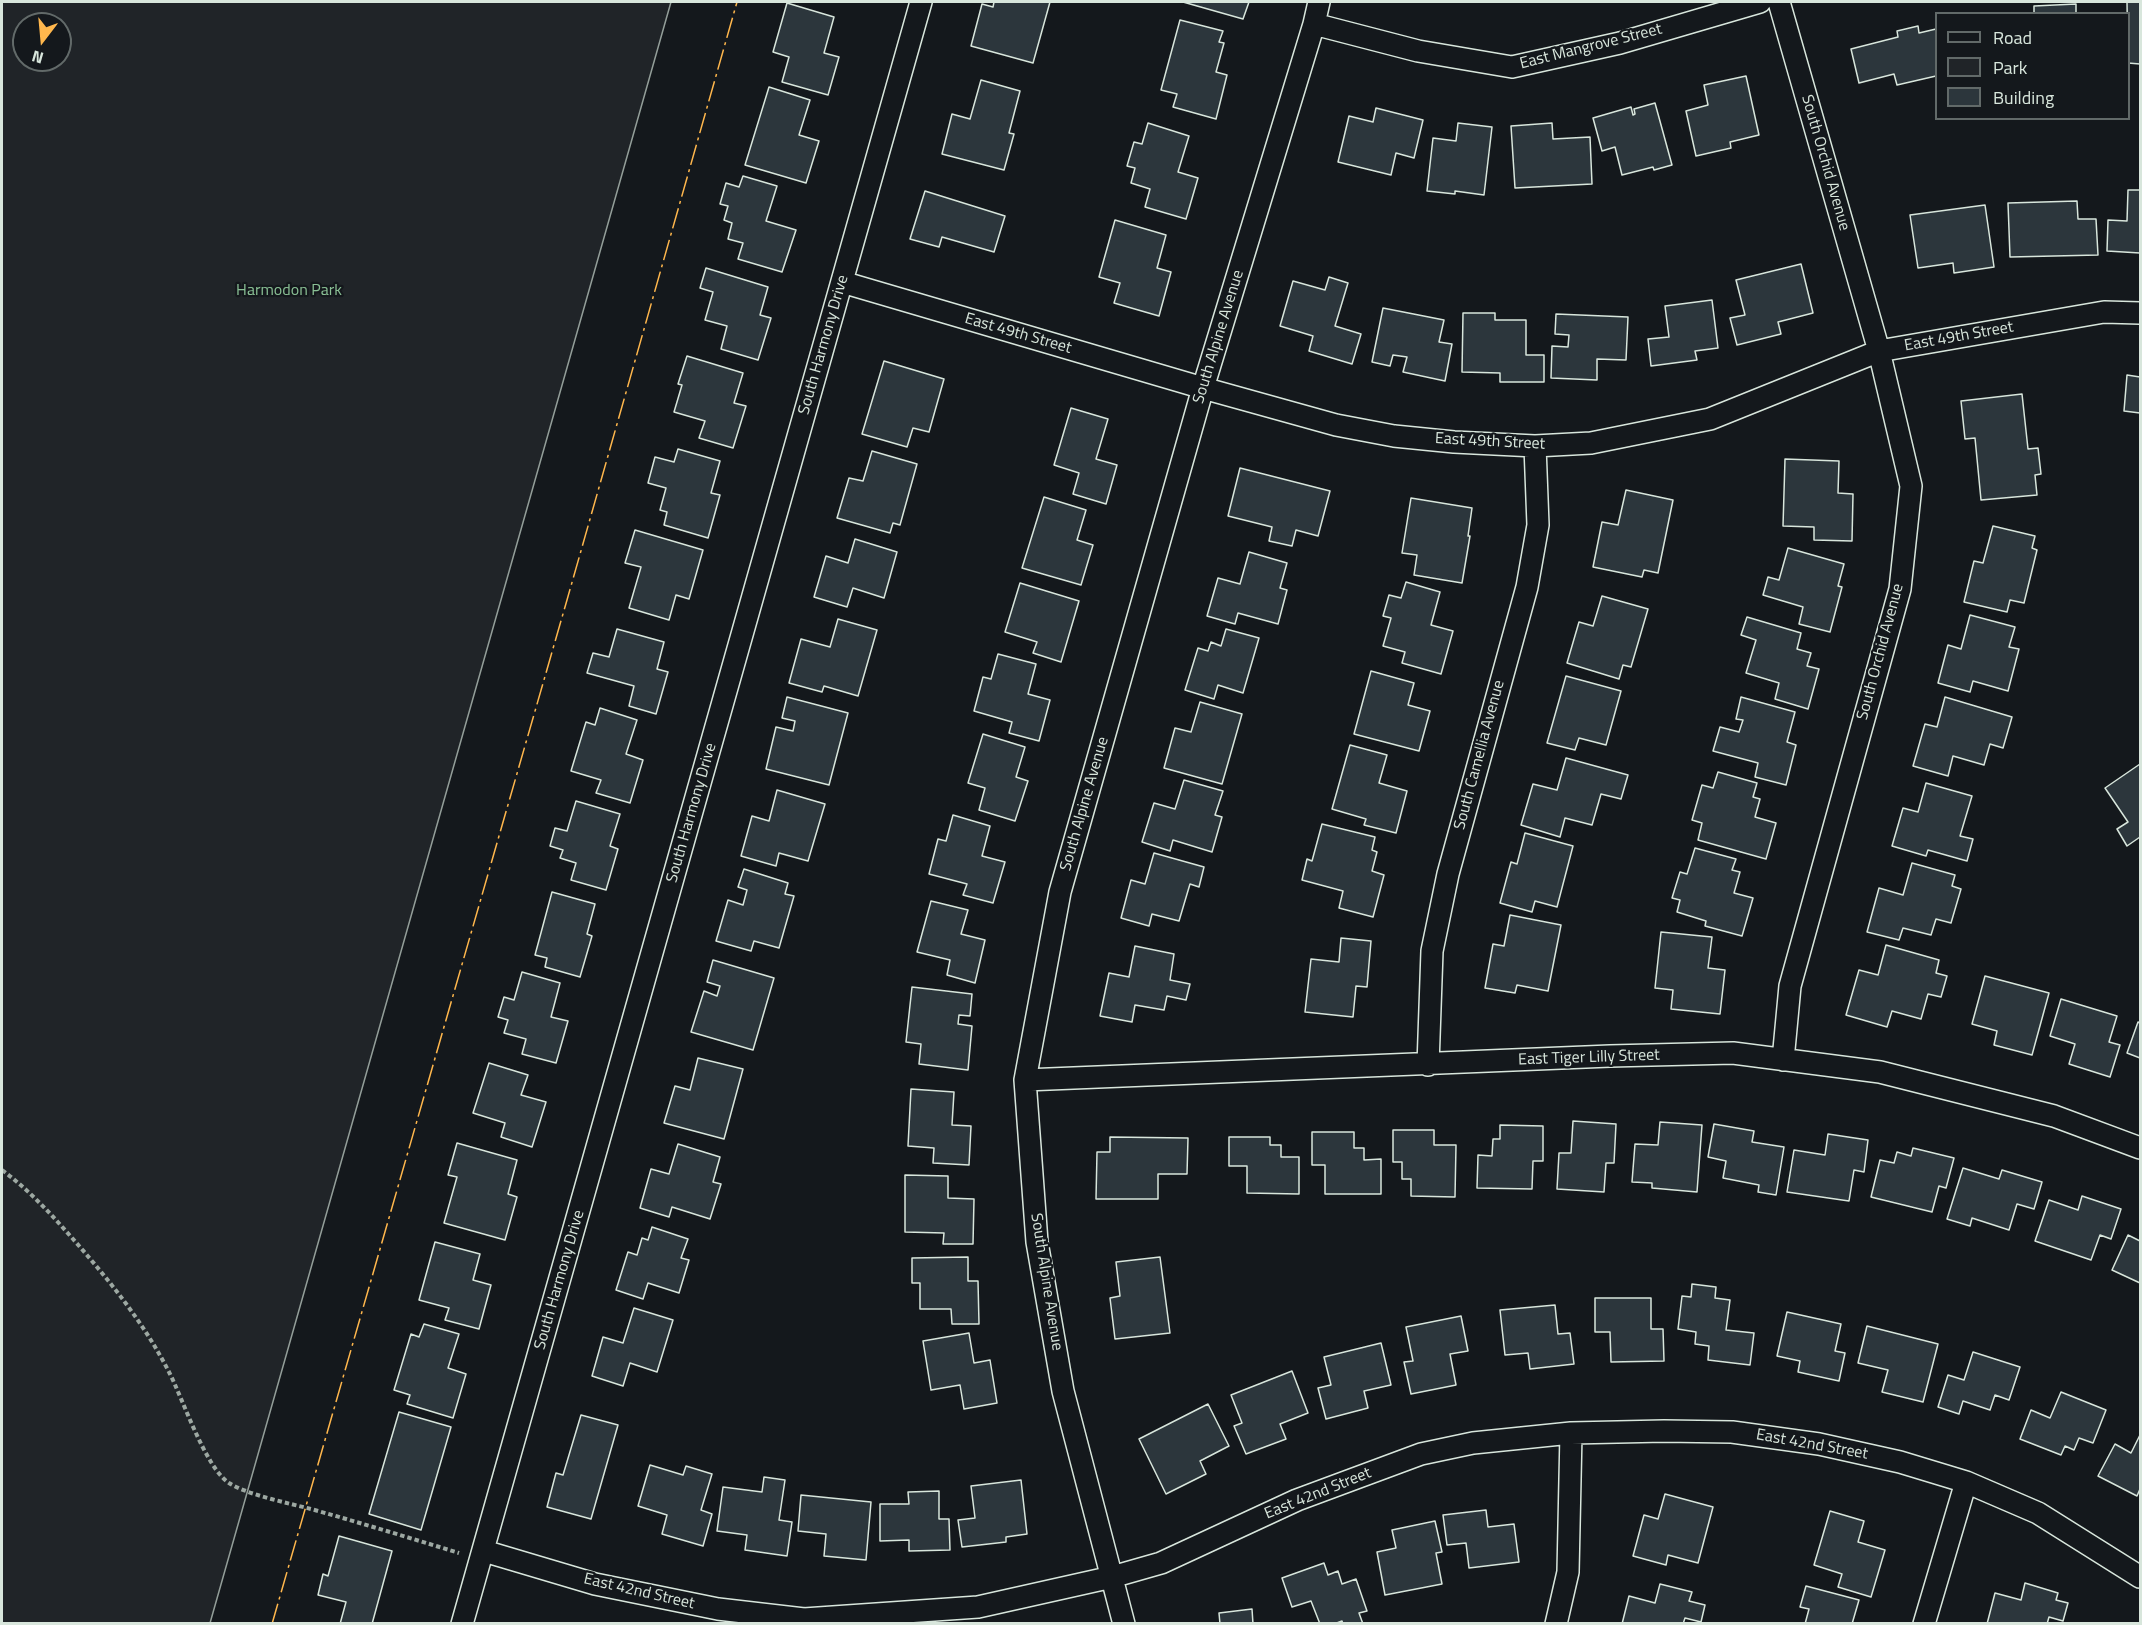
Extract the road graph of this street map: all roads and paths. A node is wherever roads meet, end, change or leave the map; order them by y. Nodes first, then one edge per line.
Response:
1 (921, 2) edge
2 (1319, 2) edge
3 (1760, 2) edge
4 (1779, 2) edge
5 (1314, 24) junction
6 (842, 282) junction
7 (2140, 313) edge
8 (1879, 351) junction
9 (1203, 388) junction
10 (1536, 446) junction
11 (1783, 1059) junction
12 (1428, 1065) junction
13 (1025, 1080) junction
14 (2140, 1148) edge
15 (2, 1170) edge
16 (1571, 1433) junction
17 (1966, 1482) junction
18 (484, 1551) junction
19 (1112, 1577) junction
20 (2140, 1577) edge
21 (804, 1621) edge
22 (462, 1623) edge
23 (1124, 1623) edge
24 (1556, 1623) edge
25 (1924, 1623) edge

1 - 6 street, South Harmony Drive
2 - 5 street, South Alpine Avenue
3 - 5 street, East Mangrove Street
4 - 8 street, South Orchid Avenue
5 - 9 street, South Alpine Avenue
6 - 9 street, East 49th Street
6 - 18 street, South Harmony Drive
7 - 8 street, East 49th Street
8 - 10 street, East 49th Street
8 - 11 street, South Orchid Avenue
9 - 10 street, East 49th Street
9 - 13 street, South Alpine Avenue
10 - 12 street, South Camellia Avenue
11 - 12 street, East Tiger Lilly Street
11 - 14 street, East Tiger Lilly Street
12 - 13 street, East Tiger Lilly Street
13 - 19 street, South Alpine Avenue
15 - 18 path
16 - 17 street, East 42nd Street
16 - 19 street, East 42nd Street
16 - 24 street
17 - 20 street, East 42nd Street
17 - 25 street
18 - 21 street, East 42nd Street
18 - 22 street, South Harmony Drive
19 - 21 street, East 42nd Street
19 - 23 street, South Alpine Avenue

